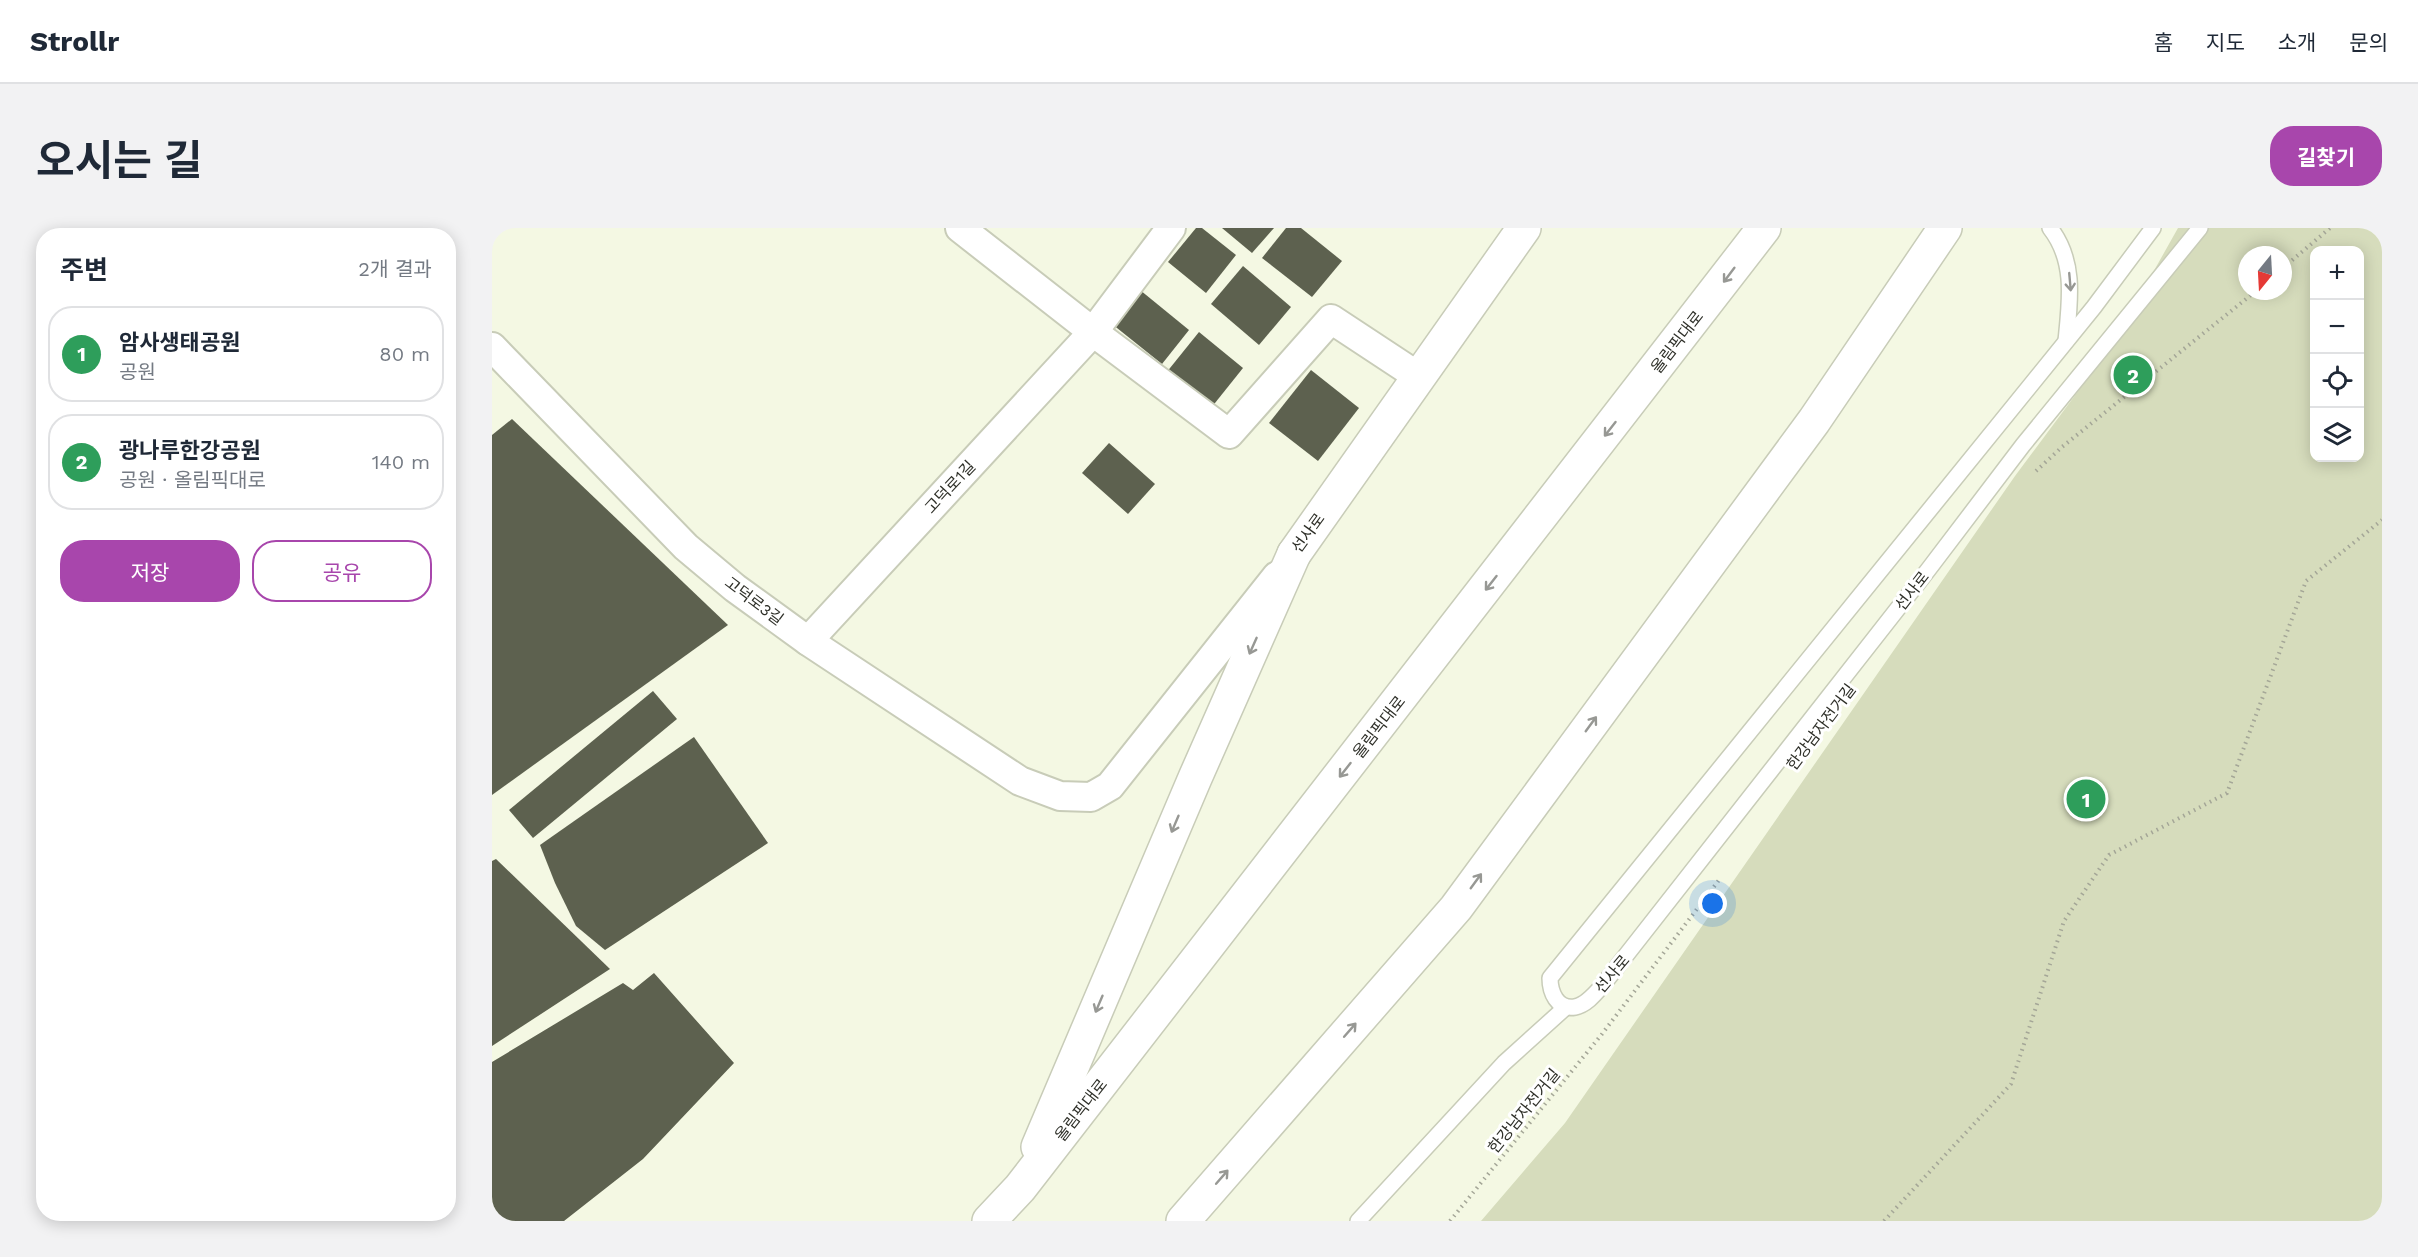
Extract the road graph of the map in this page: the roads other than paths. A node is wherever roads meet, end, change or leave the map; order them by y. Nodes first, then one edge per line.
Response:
1 (960, 228) edge
2 (1171, 228) edge
3 (1524, 228) edge
4 (1764, 228) edge
5 (1945, 228) edge
6 (2050, 228) edge
7 (2153, 228) edge
8 (2200, 228) edge
9 (1093, 332) junction
10 (2066, 341) junction
11 (492, 347) edge
12 (1419, 377) junction
13 (1294, 554) junction
14 (808, 641) junction
15 (1060, 796) joint
16 (1566, 1006) junction
17 (1020, 1188) junction
18 (989, 1221) edge
19 (1183, 1221) edge
20 (1358, 1221) edge

1 - 9 street
2 - 9 street, 고덕로1길
3 - 12 main road, 선사로
4 -> 17 main road, 올림픽대로
19 -> 5 main road
6 -> 10 lane
7 - 10 lane
8 - 16 lane, 선사로
9 - 12 street
9 - 14 street, 고덕로1길
10 - 16 lane
11 - 14 street, 고덕로3길
12 - 13 main road, 선사로
13 - 15 street, 선사로
13 -> 17 main road
14 - 15 street, 고덕로3길
16 - 20 lane
17 - 18 main road, 올림픽대로

